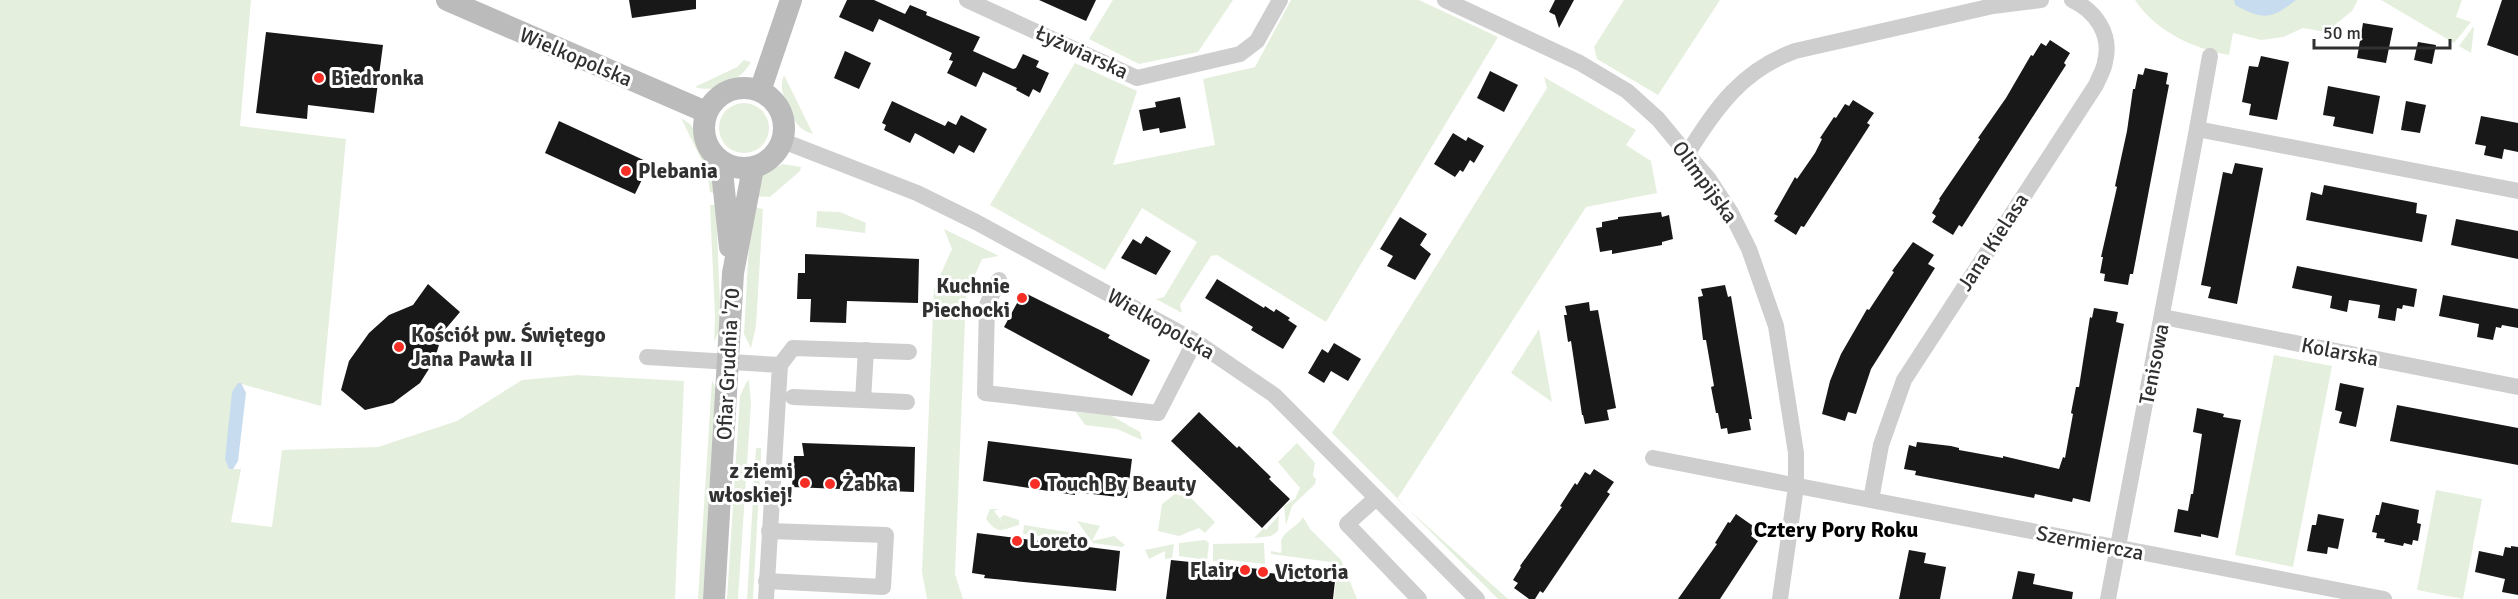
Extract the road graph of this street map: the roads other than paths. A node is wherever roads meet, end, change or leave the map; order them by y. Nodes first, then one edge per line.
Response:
1 (447, 0) edge
2 (791, 0) edge
3 (967, 0) edge
4 (1280, 0) edge
5 (1445, 0) edge
6 (2041, 0) edge
7 (2072, 0) edge
8 (2210, 56) dead end
9 (760, 91) junction
10 (706, 112) junction
11 (2197, 129) junction
12 (783, 141) junction
13 (1687, 154) junction
14 (721, 162) junction
15 (753, 168) junction
16 (2518, 191) edge
17 (734, 273) junction
18 (999, 280) dead end
19 (2163, 317) junction
20 (1195, 341) junction
21 (866, 350) junction
22 (909, 352) dead end
23 (648, 357) dead end
24 (728, 362) junction
25 (780, 365) junction
26 (2518, 387) edge
27 (793, 397) dead end
28 (863, 400) junction
29 (907, 402) dead end
30 (1653, 458) dead end
31 (1796, 487) junction
32 (1375, 499) junction
33 (1871, 500) junction
34 (769, 531) junction
35 (2118, 548) junction
36 (766, 581) junction
37 (714, 599) edge
38 (766, 599) edge
39 (1419, 599) edge
40 (1477, 599) edge
41 (1780, 599) edge
42 (2108, 599) edge
43 (2384, 599) edge

1 - 10 street, Wielkopolska
2 - 9 street
3 - 4 street, Łyżwiarska
5 - 13 street, Olimpijska
6 - 13 street
7 - 33 street, Jana Kielasa
8 - 11 street, Tenisowa
9 - 10 street
9 - 12 street
10 - 14 street
11 - 16 street
11 - 19 street, Tenisowa
12 - 15 street
12 - 20 street, Wielkopolska
13 - 31 street, Olimpijska
14 - 15 street
14 - 17 street, Ofiar Grudnia '70
15 - 17 street, Ofiar Grudnia '70
17 - 24 street, Ofiar Grudnia '70
18 - 20 street
19 - 26 street, Kolarska
19 - 35 street, Tenisowa
20 - 32 street, Wielkopolska
21 - 22 street
21 - 25 street
21 - 28 street
23 - 24 street
24 - 25 street
24 - 37 street, Ofiar Grudnia '70
25 - 34 street
27 - 28 street
28 - 29 street
30 - 31 street
31 - 33 street, Szermiercza
31 - 41 street, Olimpijska
32 - 39 street
32 - 40 street, Wielkopolska
33 - 35 street, Szermiercza
34 - 36 street
34 - 36 street
35 - 42 street, Tenisowa
35 - 43 street, Szermiercza
36 - 38 street

